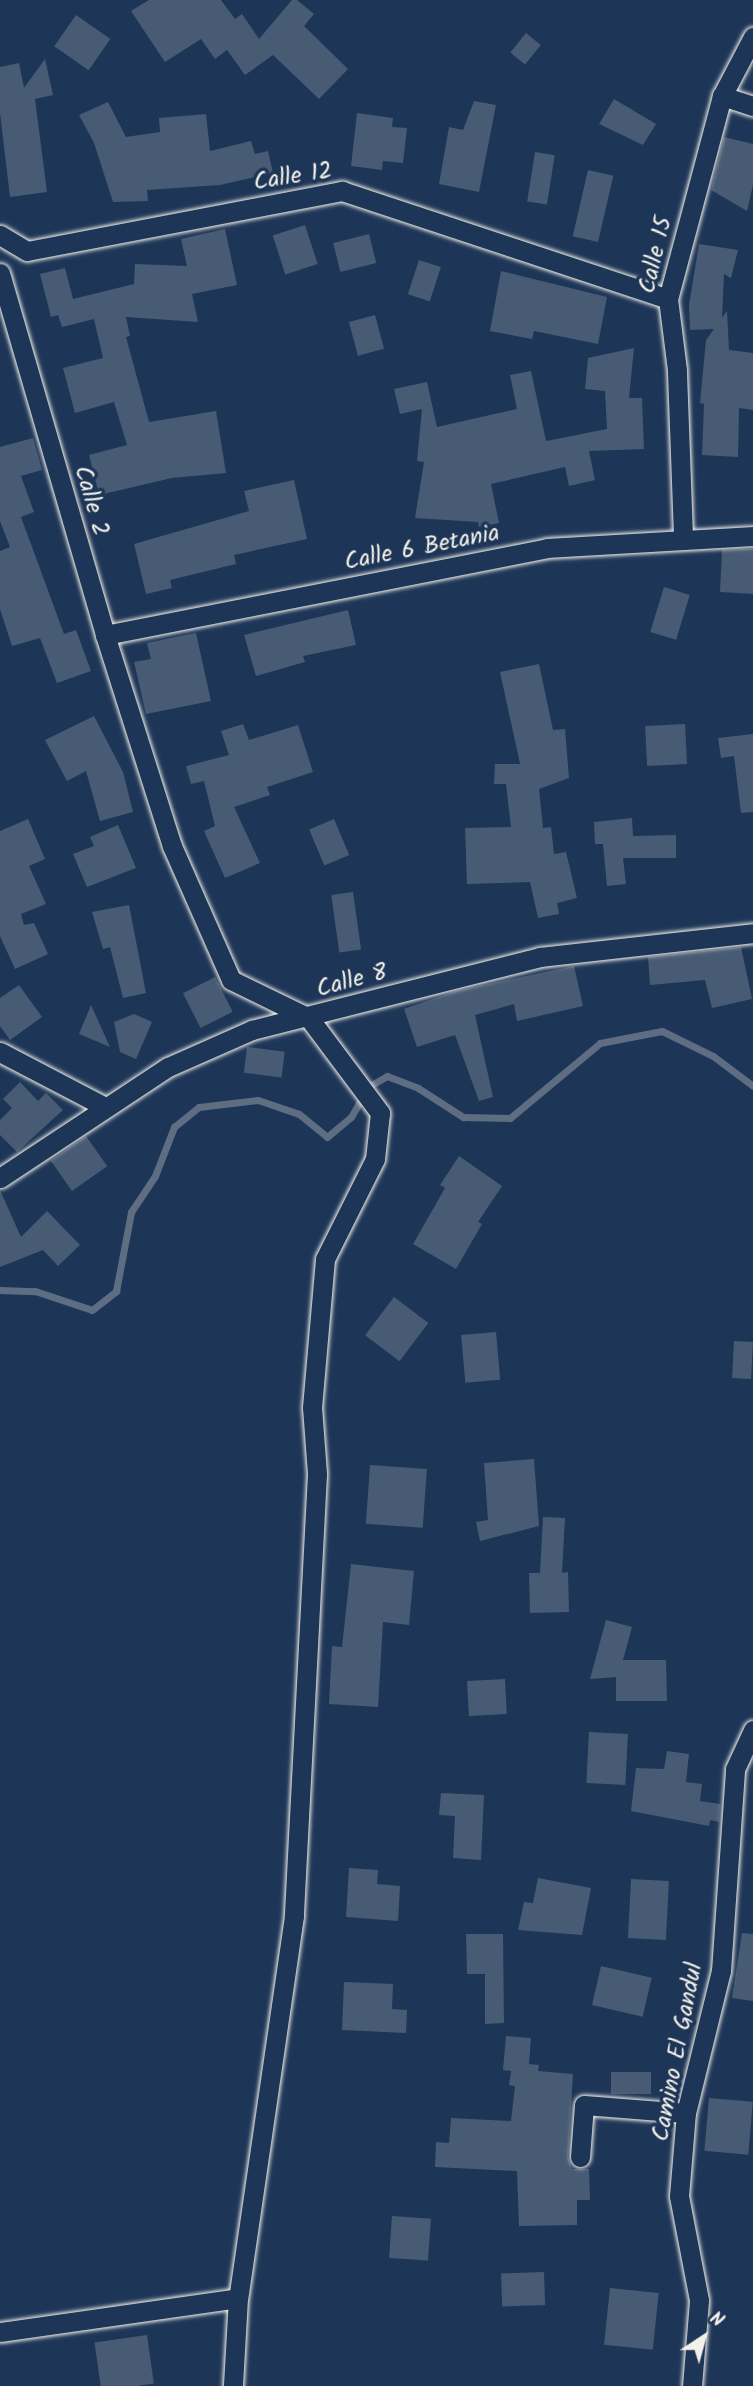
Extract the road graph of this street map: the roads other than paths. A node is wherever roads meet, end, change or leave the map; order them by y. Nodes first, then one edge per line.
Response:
1 (753, 37) edge
2 (722, 96) junction
3 (753, 106) edge
4 (0, 235) edge
5 (0, 273) edge
6 (668, 299) junction
7 (753, 536) edge
8 (683, 537) junction
9 (105, 635) junction
10 (753, 933) edge
11 (309, 1018) junction
12 (0, 1052) edge
13 (105, 1107) junction
14 (0, 1178) edge
15 (753, 1730) edge
16 (685, 2113) junction
17 (580, 2157) dead end
18 (238, 2298) junction
19 (0, 2332) edge
20 (233, 2386) edge
21 (692, 2386) edge

1 - 2 street, Calle 15
2 - 3 street
2 - 6 street, Calle 15
4 - 6 street, Calle 12
5 - 9 street, Calle 2
6 - 8 street, Calle 15
7 - 8 street, Calle 6 Betania
8 - 9 street, Calle 6 Betania
9 - 11 street, Calle 2
10 - 11 street, Calle 8
11 - 13 street, Calle 8
11 - 18 street
12 - 13 street
13 - 14 street, Calle 8
15 - 16 street, Camino El Gandul
16 - 17 street
16 - 21 street, Camino El Gandul
18 - 19 street
18 - 20 street

